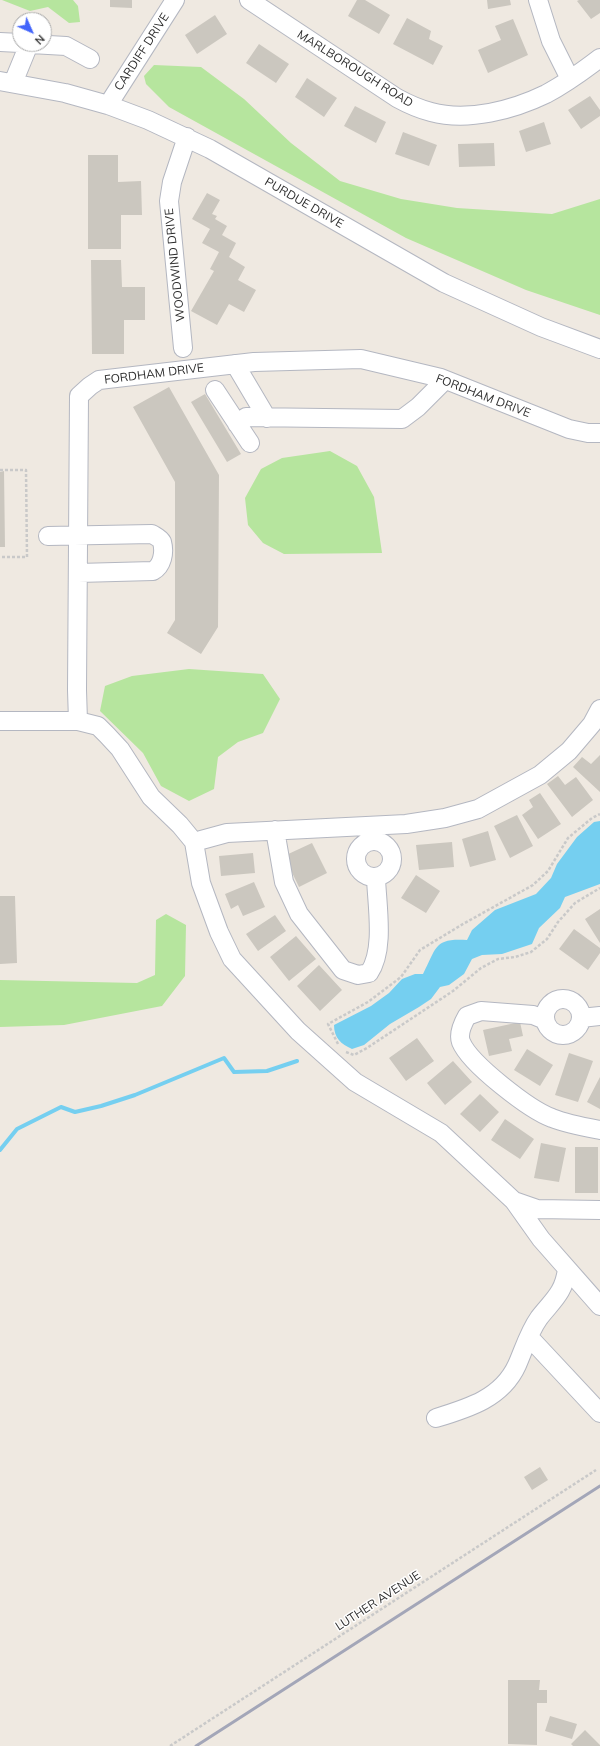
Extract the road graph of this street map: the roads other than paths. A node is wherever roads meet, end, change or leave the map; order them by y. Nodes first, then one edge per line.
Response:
1 (176, 0) edge
2 (249, 0) edge
3 (538, 0) edge
4 (0, 42) edge
5 (12, 43) edge
6 (52, 45) edge
7 (25, 52) edge
8 (600, 58) edge
9 (90, 59) dead end
10 (570, 80) junction
11 (7, 82) edge
12 (108, 105) junction
13 (187, 137) junction
14 (183, 348) dead end
15 (600, 349) edge
16 (235, 364) junction
17 (445, 380) junction
18 (215, 390) dead end
19 (267, 418) junction
20 (237, 424) junction
21 (600, 432) edge
22 (250, 443) dead end
23 (48, 536) dead end
24 (78, 536) junction
25 (78, 572) junction
26 (600, 710) edge
27 (0, 721) edge
28 (78, 721) junction
29 (275, 830) junction
30 (373, 834) junction
31 (194, 842) junction
32 (376, 878) junction
33 (600, 1016) edge
34 (581, 1018) junction
35 (545, 1020) junction
36 (600, 1130) edge
37 (514, 1201) junction
38 (600, 1210) edge
39 (567, 1269) junction
40 (600, 1306) edge
41 (529, 1337) junction
42 (600, 1413) edge
43 (436, 1418) dead end

1 - 12 street, CARDIFF DRIVE
2 - 10 street, MARLBOROUGH ROAD
3 - 10 street
4 - 5 street
6 - 9 street
7 - 11 street
8 - 10 street, MARLBOROUGH ROAD
11 - 12 street, PURDUE DRIVE
12 - 13 street, PURDUE DRIVE
13 - 14 street, WOODWIND DRIVE
13 - 15 street, PURDUE DRIVE
16 - 17 street, FORDHAM DRIVE
16 - 19 street
16 - 24 street, FORDHAM DRIVE
17 - 19 street
17 - 21 street, FORDHAM DRIVE
18 - 20 street
19 - 20 street
20 - 22 street
23 - 24 street
24 - 25 street, FORDHAM DRIVE
24 - 25 street
25 - 28 street, FORDHAM DRIVE
26 - 30 street
27 - 28 street
28 - 31 street
29 - 30 street
29 - 31 street
29 - 32 street
30 - 32 street
30 - 32 street
31 - 37 street
33 - 34 street
34 - 35 street
34 - 35 street
35 - 36 street
37 - 38 street
37 - 39 street
39 - 40 street
39 - 41 street
41 - 42 street
41 - 43 street

